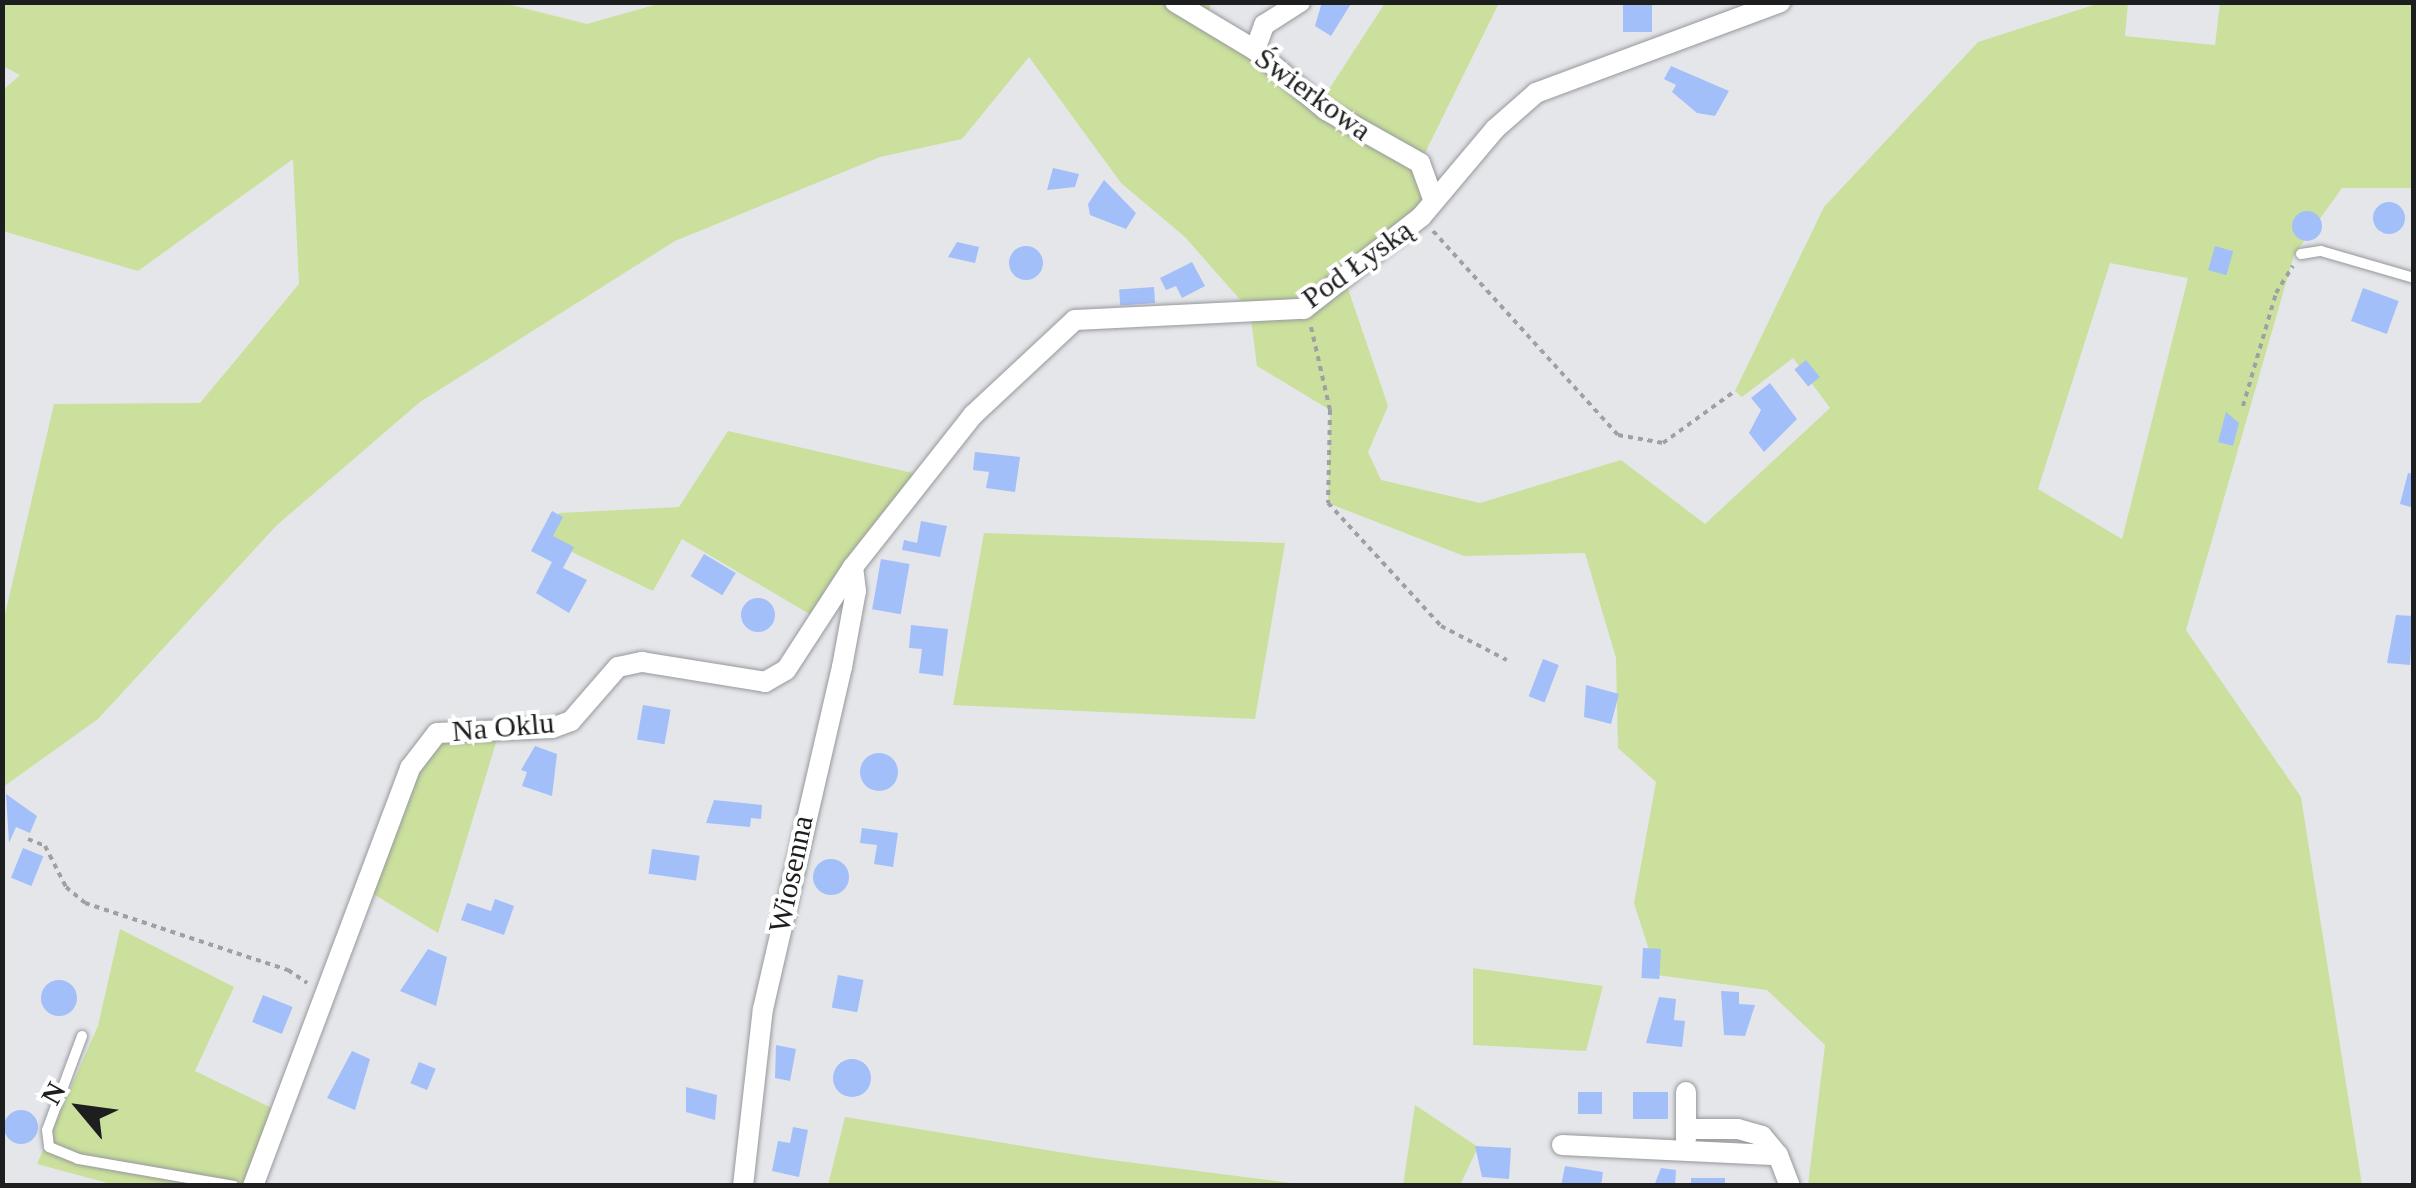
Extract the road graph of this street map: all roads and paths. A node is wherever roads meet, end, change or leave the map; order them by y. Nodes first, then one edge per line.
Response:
1 (1176, 2) edge
2 (1300, 2) edge
3 (1781, 2) edge
4 (1255, 50) junction
5 (1427, 208) junction
6 (2301, 254) joint
7 (2414, 278) edge
8 (1304, 309) junction
9 (1735, 391) dead end
10 (2243, 406) dead end
11 (853, 567) junction
12 (1507, 660) dead end
13 (28, 839) dead end
14 (322, 1002) junction
15 (82, 1036) dead end
16 (1686, 1092) dead end
17 (1686, 1130) junction
18 (1562, 1145) dead end
19 (1778, 1155) junction
20 (1686, 1156) junction
21 (234, 1186) edge
22 (253, 1186) edge
23 (743, 1186) edge
24 (1790, 1186) edge

1 - 4 street, Świerkowa
2 - 4 street
3 - 5 street, Pod Łyską
4 - 5 street, Świerkowa
5 - 8 street, Pod Łyską
5 - 9 path
6 - 7 lane
6 - 10 path
8 - 11 street, Pod Łyską
8 - 12 path
11 - 14 street, Na Oklu
11 - 23 street, Wiosenna
13 - 14 path
14 - 22 street, Na Oklu
15 - 21 lane
16 - 17 street
17 - 19 street
17 - 20 street
18 - 20 street
19 - 20 street
19 - 24 street

